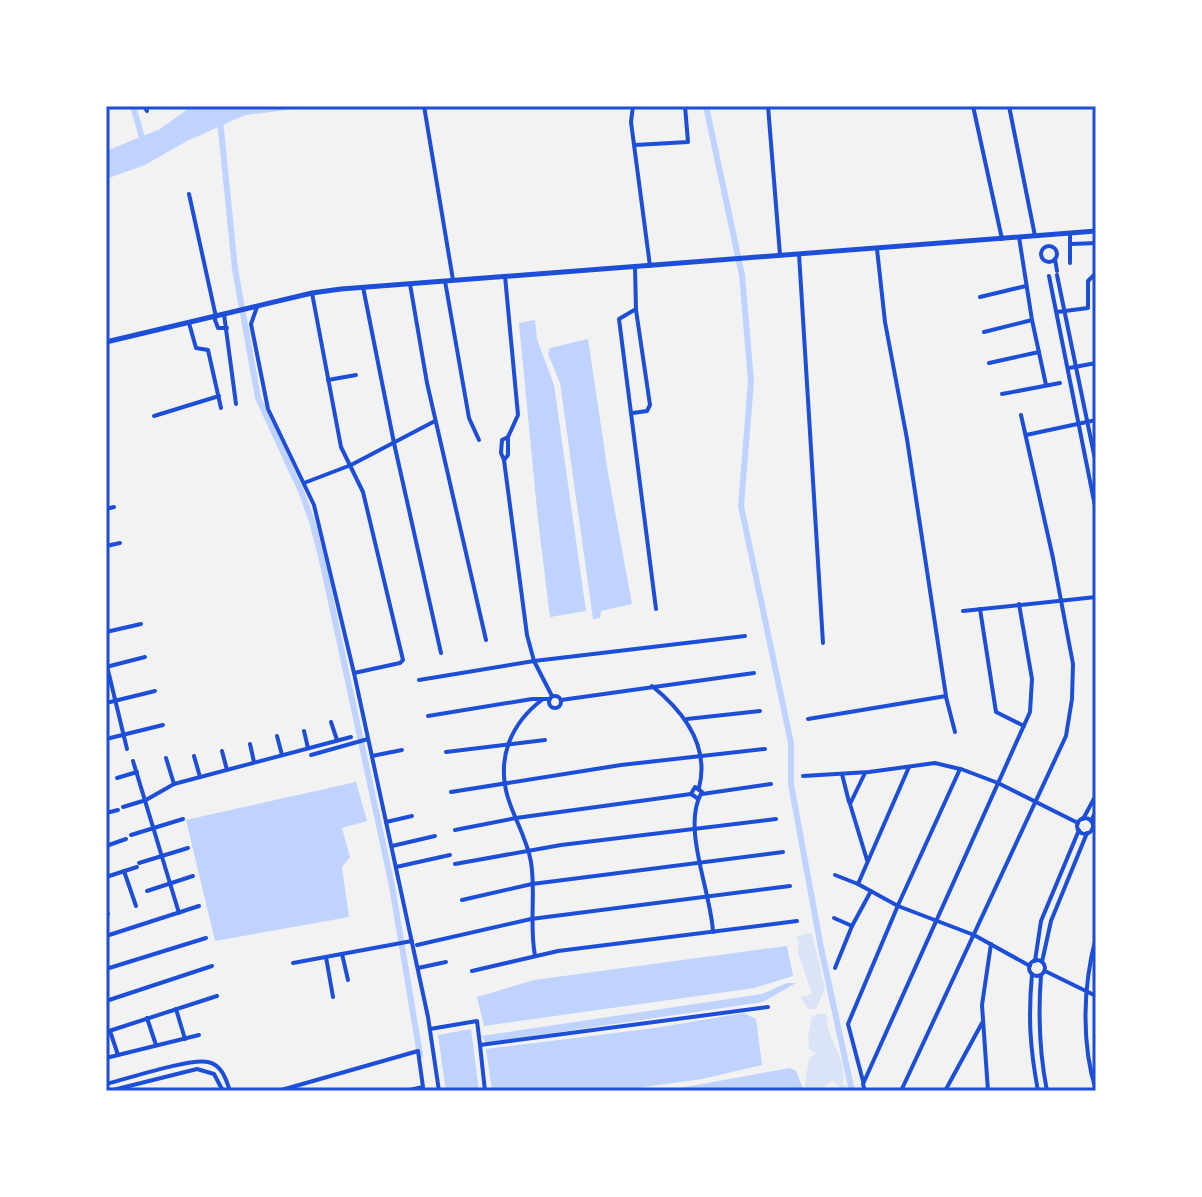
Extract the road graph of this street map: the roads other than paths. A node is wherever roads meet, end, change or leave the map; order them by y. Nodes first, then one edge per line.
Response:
1 (424, 106) edge
2 (633, 106) edge
3 (685, 106) edge
4 (768, 106) edge
5 (973, 106) edge
6 (1009, 106) edge
7 (634, 145) junction
8 (189, 194) dead end
9 (1096, 231) edge
10 (1070, 234) junction
11 (1052, 235) junction
12 (1038, 236) junction
13 (1019, 237) junction
14 (1002, 239) junction
15 (1096, 243) edge
16 (1072, 244) junction
17 (1053, 248) junction
18 (877, 249) junction
19 (1044, 249) junction
20 (799, 254) junction
21 (780, 256) junction
22 (1055, 259) junction
23 (1047, 262) junction
24 (1070, 263) dead end
25 (650, 266) junction
26 (635, 267) junction
27 (1096, 273) edge
28 (505, 276) junction
29 (453, 280) junction
30 (445, 281) junction
31 (410, 284) junction
32 (1026, 286) junction
33 (363, 287) junction
34 (312, 293) junction
35 (980, 297) dead end
36 (254, 308) junction
37 (636, 309) junction
38 (1066, 311) junction
39 (1057, 312) junction
40 (224, 314) junction
41 (215, 317) junction
42 (1032, 320) junction
43 (189, 323) junction
44 (227, 328) junction
45 (984, 332) dead end
46 (106, 342) edge
47 (1039, 352) junction
48 (989, 363) dead end
49 (1096, 363) edge
50 (1077, 367) junction
51 (1069, 368) junction
52 (356, 375) dead end
53 (328, 380) junction
54 (1060, 383) dead end
55 (1046, 385) junction
56 (1002, 394) dead end
57 (219, 396) junction
58 (236, 404) dead end
59 (221, 408) dead end
60 (633, 413) junction
61 (1021, 415) dead end
62 (154, 416) dead end
63 (1096, 420) edge
64 (435, 421) junction
65 (1088, 421) junction
66 (1080, 423) junction
67 (1026, 435) junction
68 (479, 440) dead end
69 (394, 443) junction
70 (1096, 464) edge
71 (351, 465) junction
72 (1093, 477) edge
73 (304, 483) junction
74 (114, 507) dead end
75 (106, 509) edge
76 (1096, 511) edge
77 (120, 543) dead end
78 (106, 546) edge
79 (1096, 597) edge
80 (1061, 600) junction
81 (1019, 604) junction
82 (656, 609) dead end
83 (980, 609) junction
84 (963, 611) dead end
85 (141, 624) dead end
86 (106, 632) edge
87 (745, 636) dead end
88 (486, 640) dead end
89 (823, 643) dead end
90 (441, 653) dead end
91 (145, 657) dead end
92 (534, 661) junction
93 (106, 666) edge
94 (354, 673) junction
95 (754, 673) dead end
96 (419, 680) dead end
97 (652, 686) junction
98 (155, 691) dead end
99 (946, 697) junction
100 (551, 698) junction
101 (543, 699) junction
102 (561, 700) junction
103 (115, 701) junction
104 (106, 703) edge
105 (760, 711) dead end
106 (428, 716) dead end
107 (686, 719) junction
108 (808, 719) dead end
109 (331, 722) dead end
110 (163, 725) dead end
111 (1024, 726) junction
112 (304, 731) dead end
113 (955, 732) dead end
114 (124, 735) junction
115 (277, 736) dead end
116 (351, 737) dead end
117 (106, 739) edge
118 (368, 739) junction
119 (337, 740) junction
120 (545, 740) dead end
121 (250, 744) dead end
122 (508, 745) junction
123 (308, 748) junction
124 (127, 749) dead end
125 (765, 749) dead end
126 (402, 750) dead end
127 (222, 751) dead end
128 (446, 752) dead end
129 (282, 755) junction
130 (311, 755) dead end
131 (194, 756) dead end
132 (372, 756) junction
133 (700, 756) junction
134 (166, 758) dead end
135 (133, 761) dead end
136 (254, 762) junction
137 (909, 767) junction
138 (960, 769) junction
139 (227, 770) junction
140 (137, 772) junction
141 (865, 773) junction
142 (842, 774) junction
143 (803, 776) dead end
144 (200, 777) junction
145 (117, 778) dead end
146 (506, 782) junction
147 (998, 783) junction
148 (174, 784) junction
149 (771, 784) dead end
150 (451, 792) dead end
151 (697, 793) junction
152 (1096, 795) edge
153 (146, 800) junction
154 (1036, 802) junction
155 (850, 804) junction
156 (1096, 811) edge
157 (106, 813) edge
158 (412, 816) dead end
159 (516, 818) junction
160 (183, 819) dead end
161 (776, 819) dead end
162 (1081, 821) junction
163 (1091, 821) junction
164 (386, 822) junction
165 (154, 828) junction
166 (695, 829) junction
167 (1094, 829) edge
168 (455, 830) dead end
169 (1079, 830) junction
170 (1087, 833) junction
171 (435, 836) dead end
172 (106, 846) edge
173 (392, 846) junction
174 (188, 848) dead end
175 (528, 850) junction
176 (783, 852) dead end
177 (450, 855) dead end
178 (163, 856) junction
179 (867, 862) junction
180 (700, 863) junction
181 (455, 864) dead end
182 (396, 867) junction
183 (124, 871) junction
184 (835, 875) dead end
185 (193, 876) dead end
186 (106, 877) edge
187 (171, 883) junction
188 (532, 884) junction
189 (858, 884) junction
190 (790, 886) dead end
191 (147, 891) dead end
192 (871, 891) junction
193 (709, 898) junction
194 (462, 900) dead end
195 (136, 906) dead end
196 (199, 906) dead end
197 (898, 906) junction
198 (179, 913) junction
199 (834, 918) dead end
200 (531, 919) junction
201 (935, 920) junction
202 (797, 921) dead end
203 (852, 926) junction
204 (713, 932) junction
205 (974, 935) junction
206 (106, 936) edge
207 (1096, 937) edge
208 (206, 938) dead end
209 (412, 941) junction
210 (991, 944) junction
211 (417, 945) dead end
212 (342, 954) junction
213 (535, 956) junction
214 (326, 957) junction
215 (1035, 961) junction
216 (446, 962) dead end
217 (1042, 962) junction
218 (293, 963) dead end
219 (212, 966) dead end
220 (1030, 966) junction
221 (418, 968) junction
222 (835, 968) dead end
223 (106, 969) edge
224 (472, 971) dead end
225 (1043, 973) junction
226 (1032, 974) junction
227 (348, 980) dead end
228 (1086, 992) junction
229 (217, 996) dead end
230 (1096, 996) edge
231 (333, 997) dead end
232 (106, 1001) edge
233 (768, 1007) dead end
234 (176, 1009) junction
235 (147, 1018) junction
236 (983, 1021) junction
237 (430, 1029) junction
238 (108, 1031) edge
239 (199, 1035) dead end
240 (185, 1039) junction
241 (156, 1045) junction
242 (480, 1045) junction
243 (118, 1055) junction
244 (106, 1058) edge
245 (191, 1063) junction
246 (192, 1070) junction
247 (1096, 1071) edge
248 (130, 1078) junction
249 (1092, 1079) junction
250 (106, 1084) edge
251 (863, 1084) junction
252 (132, 1085) junction
253 (988, 1090) edge
254 (109, 1091) edge
255 (223, 1091) edge
256 (230, 1091) edge
257 (278, 1091) edge
258 (405, 1091) edge
259 (439, 1091) edge
260 (485, 1091) edge
261 (865, 1091) edge
262 (901, 1091) edge
263 (945, 1091) edge
264 (1038, 1091) edge
265 (1047, 1091) edge
266 (1096, 1091) edge

1 - 29 street
2 - 7 street
3 - 7 street
4 - 21 street
5 - 14 street
6 - 12 street
7 - 25 street
8 - 41 street
9 - 10 main road
10 - 11 main road
10 - 16 street
11 - 12 main road
11 - 17 street
12 - 13 main road
12 - 19 street
13 - 14 main road
13 - 32 street
14 - 18 main road
15 - 16 street
16 - 24 street
17 - 19 street
17 - 22 street
18 - 20 main road
18 - 99 street
19 - 23 street
20 - 21 main road
20 - 89 street
21 - 25 main road
22 - 23 street
22 - 38 street
23 - 39 street
25 - 26 main road
26 - 28 main road
26 - 37 street
27 - 38 street
28 - 29 main road
28 - 92 street
29 - 30 main road
30 - 31 main road
30 - 68 street
31 - 33 main road
31 - 64 street
32 - 35 street
32 - 42 street
33 - 34 main road
33 - 69 street
34 - 36 main road
34 - 53 street
36 - 40 main road
36 - 73 street
37 - 60 street
37 - 60 street
38 - 39 street
38 - 50 street
39 - 51 street
40 - 41 main road
40 - 44 street
41 - 43 main road
41 - 44 street
42 - 45 street
42 - 47 street
43 - 46 main road
43 - 57 street
44 - 58 street
47 - 48 street
47 - 55 street
49 - 50 street
50 - 51 street
50 - 65 street
51 - 66 street
52 - 53 street
53 - 71 street
54 - 55 street
55 - 56 street
57 - 59 street
57 - 62 street
60 - 82 street
61 - 67 street
63 - 65 street
64 - 69 street
64 - 88 street
65 - 66 street
65 - 70 street
66 - 67 street
66 - 72 street
67 - 80 street
69 - 71 street
69 - 90 street
71 - 73 street
71 - 94 street
72 - 76 street
73 - 94 street
74 - 75 street
77 - 78 street
79 - 80 street
80 - 81 street
80 - 154 street
81 - 83 street
81 - 111 street
83 - 84 street
83 - 111 street
85 - 86 street
87 - 92 street
91 - 93 street
92 - 96 street
92 - 100 street
93 - 103 street
94 - 118 street
95 - 97 street
97 - 102 street
97 - 107 street
98 - 103 street
99 - 108 street
99 - 113 street
100 - 101 street
100 - 102 street
100 - 102 street
101 - 106 street
101 - 122 street
103 - 104 street
103 - 114 street
105 - 107 street
107 - 133 street
109 - 119 street
110 - 114 street
111 - 147 street
112 - 123 street
114 - 117 street
114 - 124 street
115 - 129 street
116 - 119 street
118 - 130 street
118 - 132 street
119 - 123 street
120 - 122 street
121 - 136 street
122 - 128 street
122 - 146 street
123 - 129 street
125 - 133 street
126 - 132 street
127 - 139 street
129 - 136 street
131 - 144 street
132 - 164 street
133 - 146 street
133 - 151 street
134 - 148 street
135 - 140 street
136 - 139 street
137 - 138 street
137 - 141 street
137 - 179 street
138 - 147 street
138 - 197 street
139 - 144 street
140 - 145 street
140 - 153 street
141 - 142 street
141 - 155 street
142 - 143 street
142 - 155 street
144 - 148 street
146 - 150 street
146 - 159 street
147 - 154 street
147 - 201 street
148 - 153 street
149 - 151 street
151 - 159 street
151 - 166 street
152 - 162 street
153 - 157 street
153 - 165 street
154 - 162 street
154 - 205 street
155 - 179 street
156 - 163 street
158 - 164 street
159 - 168 street
159 - 175 street
160 - 165 street
161 - 166 street
162 - 163 street
162 - 169 street
163 - 167 street
164 - 173 street
165 - 172 street
165 - 178 street
166 - 175 street
166 - 180 street
167 - 170 street
169 - 170 street
169 - 215 street
170 - 217 street
171 - 173 street
173 - 182 street
174 - 178 street
175 - 181 street
175 - 188 street
176 - 180 street
177 - 182 street
178 - 183 street
178 - 187 street
179 - 189 street
180 - 188 street
180 - 193 street
182 - 209 street
183 - 186 street
183 - 195 street
184 - 189 street
185 - 187 street
187 - 191 street
187 - 198 street
188 - 194 street
188 - 200 street
189 - 192 street
190 - 193 street
192 - 197 street
192 - 203 street
193 - 200 street
193 - 204 street
196 - 198 street
197 - 201 street
197 - 251 street
198 - 206 street
199 - 203 street
200 - 211 street
200 - 213 street
201 - 205 street
201 - 251 street
202 - 204 street
203 - 222 street
204 - 213 street
205 - 210 street
205 - 262 street
207 - 228 street
208 - 223 street
209 - 212 street
209 - 221 street
210 - 220 street
210 - 236 street
212 - 214 street
212 - 227 street
213 - 224 street
214 - 218 street
214 - 231 street
215 - 217 street
215 - 220 street
216 - 221 street
217 - 225 street
219 - 232 street
220 - 226 street
221 - 237 street
225 - 226 street
225 - 228 street
225 - 265 street
226 - 264 street
228 - 230 street
228 - 249 street
229 - 234 street
233 - 242 street
234 - 235 street
234 - 240 street
235 - 238 street
235 - 241 street
236 - 253 street
236 - 263 street
237 - 242 street
237 - 259 street
238 - 243 street
239 - 240 street
240 - 241 street
241 - 243 street
242 - 260 street
243 - 244 street
245 - 246 street
245 - 248 street
245 - 256 street
246 - 252 street
246 - 255 street
247 - 249 street
248 - 250 street
248 - 252 street
249 - 266 street
251 - 261 street
252 - 254 street
257 - 258 street

